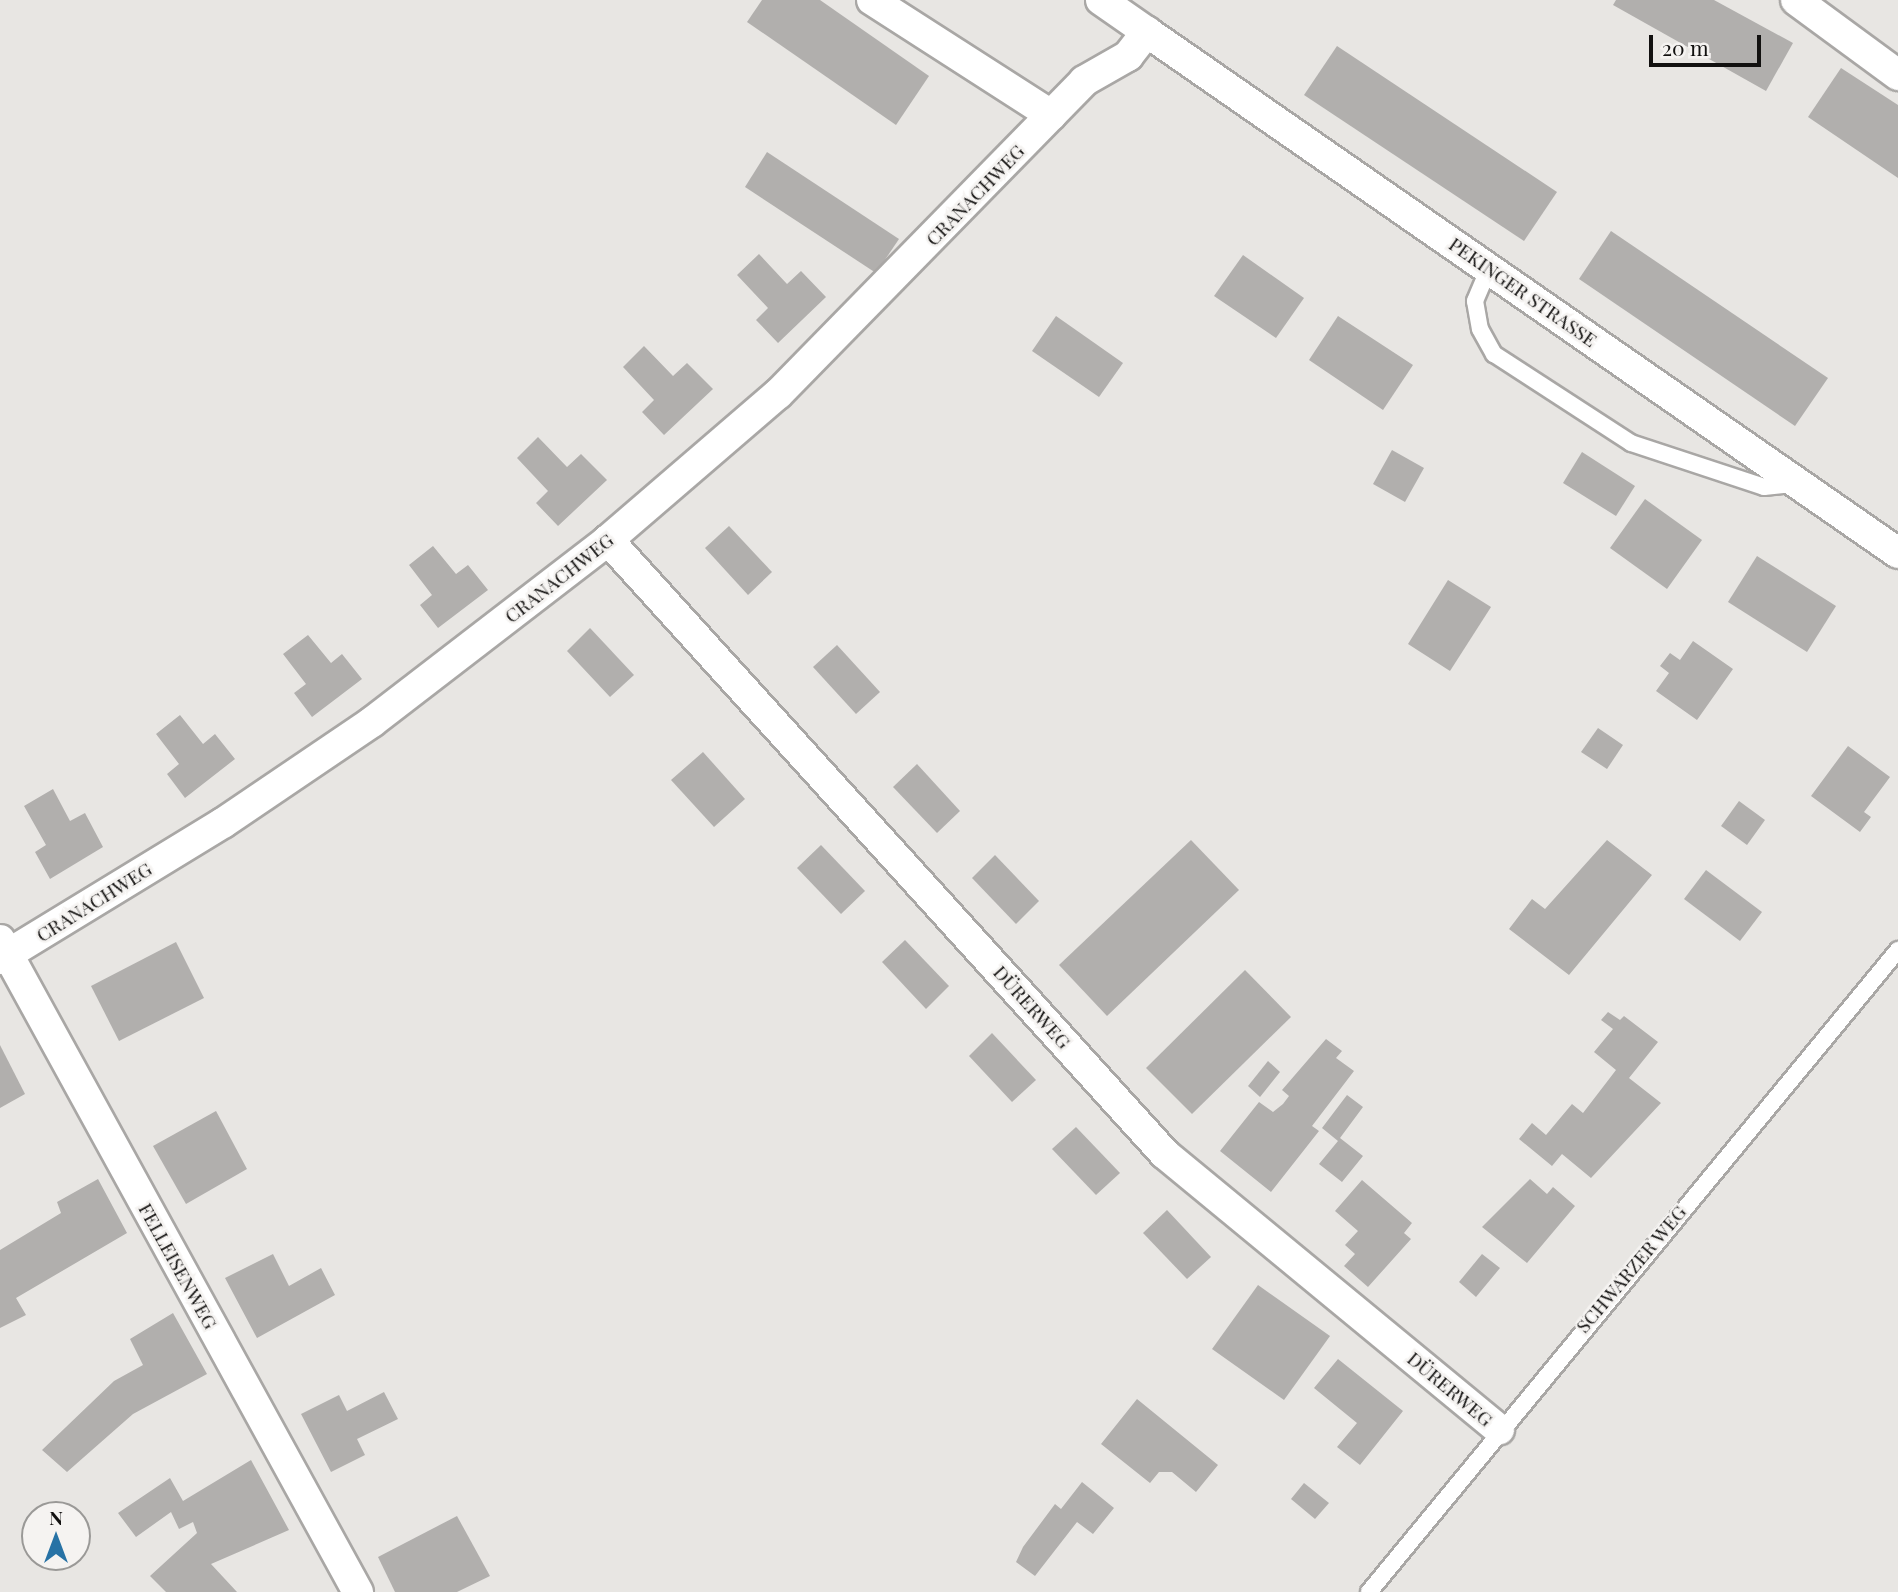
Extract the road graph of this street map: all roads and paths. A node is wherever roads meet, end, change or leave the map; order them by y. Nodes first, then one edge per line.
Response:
1 (872, 0) edge
2 (1101, 0) edge
3 (1796, 0) edge
4 (1147, 32) junction
5 (1898, 75) edge
6 (1051, 115) junction
7 (1489, 268) junction
8 (1795, 484) junction
9 (608, 540) junction
10 (1898, 553) edge
11 (1898, 950) edge
12 (2, 952) edge
13 (1499, 1429) junction
14 (358, 1592) edge
15 (1369, 1592) edge

1 - 6 street
2 - 4 street, PEKINGER STRASSE
3 - 5 street
4 - 6 street
4 - 7 street, PEKINGER STRASSE
6 - 9 street, CRANACHWEG
7 - 8 street, PEKINGER STRASSE
7 - 8 lane
8 - 10 street, PEKINGER STRASSE
9 - 12 street, CRANACHWEG
9 - 13 street, DÜRERWEG
11 - 13 lane, SCHWARZER WEG
12 - 14 street, FELLEISENWEG
13 - 15 lane, SCHWARZER WEG

